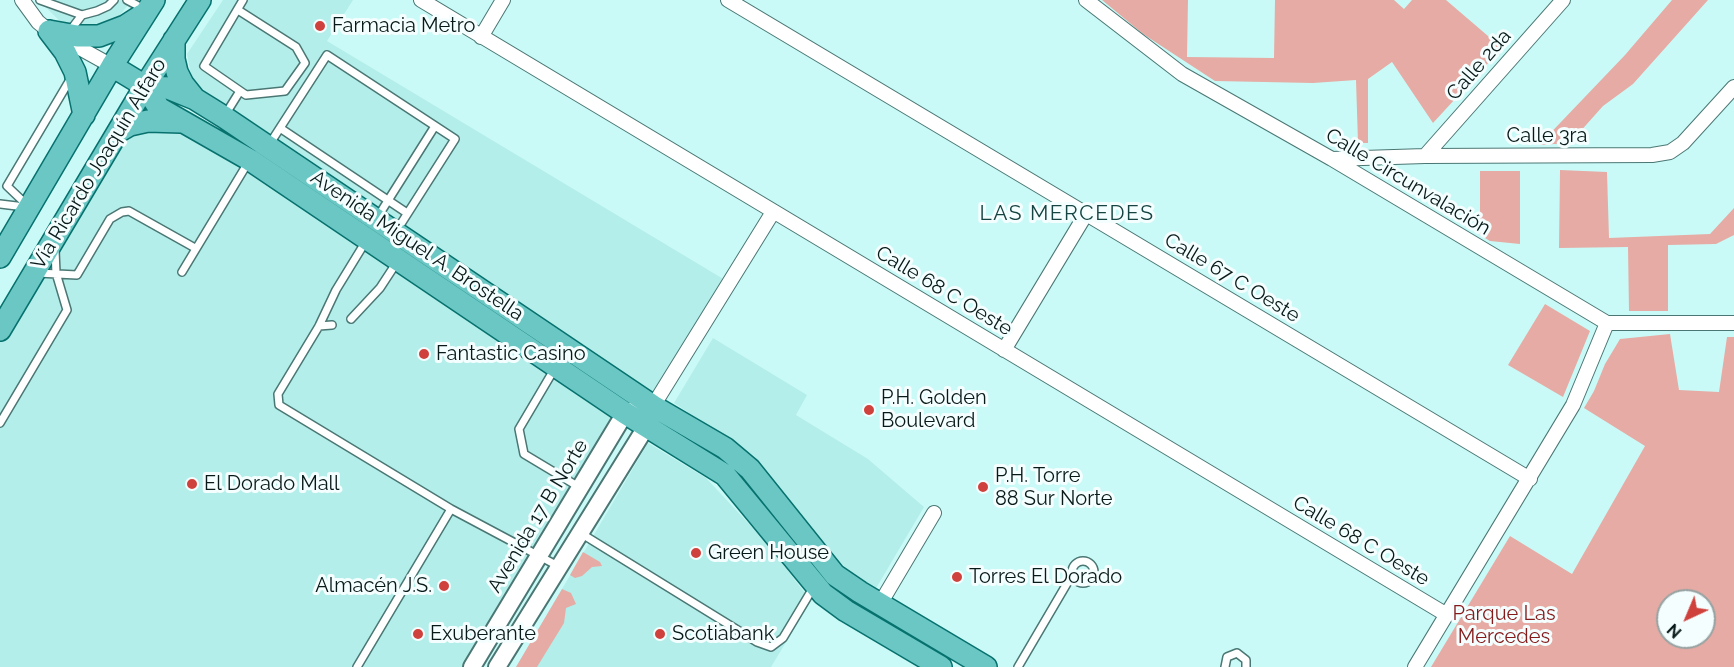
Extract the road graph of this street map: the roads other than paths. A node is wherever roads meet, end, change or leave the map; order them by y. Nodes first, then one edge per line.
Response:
1 (22, 0) edge
2 (27, 0) edge
3 (40, 0) edge
4 (114, 0) edge
5 (127, 0) edge
6 (200, 0) edge
7 (243, 0) edge
8 (421, 0) edge
9 (503, 0) edge
10 (728, 0) edge
11 (1086, 0) edge
12 (1563, 0) edge
13 (151, 6) edge
14 (238, 10) junction
15 (82, 15) junction
16 (58, 33) junction
17 (481, 37) junction
18 (174, 40) junction
19 (112, 66) junction
20 (75, 72) junction
21 (145, 86) junction
22 (1734, 87) edge
23 (240, 91) junction
24 (195, 99) junction
25 (84, 115) junction
26 (224, 117) junction
27 (184, 123) junction
28 (435, 126) junction
29 (280, 128) junction
30 (118, 132) junction
31 (268, 146) junction
32 (1425, 156) junction
33 (1332, 159) junction
34 (250, 160) junction
35 (387, 201) junction
36 (0, 204) edge
37 (30, 208) junction
38 (773, 212) junction
39 (407, 213) junction
40 (1086, 214) junction
41 (377, 219) junction
42 (395, 232) junction
43 (55, 237) junction
44 (367, 239) junction
45 (195, 248) junction
46 (0, 257) edge
47 (398, 260) junction
48 (182, 272) dead end
49 (34, 273) junction
50 (56, 273) junction
51 (468, 280) junction
52 (456, 299) junction
53 (351, 319) dead end
54 (1607, 323) junction
55 (1734, 323) edge
56 (332, 325) dead end
57 (319, 326) junction
58 (0, 330) edge
59 (1004, 350) junction
60 (557, 366) junction
61 (653, 406) junction
62 (625, 413) junction
63 (0, 423) edge
64 (646, 427) junction
65 (1530, 479) junction
66 (579, 487) junction
67 (451, 509) junction
68 (934, 513) dead end
69 (579, 532) junction
70 (539, 555) junction
71 (558, 566) junction
72 (1072, 576) dead end
73 (814, 586) junction
74 (880, 604) junction
75 (1447, 615) junction
76 (357, 667) edge
77 (472, 667) edge
78 (497, 667) edge
79 (941, 667) edge
80 (986, 667) edge
81 (1017, 667) edge
82 (1225, 667) edge
83 (1246, 667) edge
84 (1415, 667) edge

1 - 2 lane
1 - 16 street
3 - 15 lane
4 - 15 lane
5 - 13 lane
6 - 18 main road, Vía Ricardo Joaquín Alfaro
7 - 14 lane
8 - 17 street, Calle 68 C Oeste
9 - 17 street
10 - 40 street, Calle 67 C Oeste
11 - 33 street, Calle Circunvalación
12 - 32 street, Calle 2da
13 - 16 main road
13 - 19 main road, Vía Ricardo Joaquín Alfaro
14 - 23 lane
14 - 23 lane
15 - 16 lane
16 - 19 street
16 - 20 main road
17 - 38 street, Calle 68 C Oeste
18 - 21 main road, Vía Ricardo Joaquín Alfaro
18 - 24 main road
19 - 21 main road, Avenida Miguel A. Brostella
19 - 25 main road, Vía Ricardo Joaquín Alfaro
20 - 25 main road
20 - 37 lane
21 - 24 main road, Avenida Miguel A. Brostella
21 - 27 main road, Avenida Miguel A. Brostella
21 - 30 main road, Vía Ricardo Joaquín Alfaro
22 - 32 street, Calle 3ra
23 - 26 lane
24 - 26 main road, Avenida Miguel A. Brostella
25 - 37 main road, Vía Ricardo Joaquín Alfaro
26 - 31 main road, Avenida Miguel A. Brostella
27 - 30 main road
27 - 34 main road, Avenida Miguel A. Brostella
28 - 29 lane
28 - 35 lane
28 - 39 lane
29 - 31 lane
29 - 35 lane
30 - 43 main road, Vía Ricardo Joaquín Alfaro
31 - 41 main road, Avenida Miguel A. Brostella
32 - 33 street, Calle 3ra
33 - 54 street, Calle Circunvalación
34 - 44 main road, Avenida Miguel A. Brostella
34 - 45 lane
35 - 39 lane
35 - 41 lane
36 - 37 lane
37 - 46 main road, Vía Ricardo Joaquín Alfaro
38 - 59 street, Calle 68 C Oeste
38 - 61 street
39 - 42 lane
40 - 59 street
40 - 65 street, Calle 67 C Oeste
41 - 42 main road, Avenida Miguel A. Brostella
41 - 44 lane
42 - 51 main road, Avenida Miguel A. Brostella
43 - 49 main road, Vía Ricardo Joaquín Alfaro
43 - 50 lane
44 - 47 main road, Avenida Miguel A. Brostella
44 - 57 lane
45 - 48 lane
45 - 50 lane
47 - 52 main road, Avenida Miguel A. Brostella
47 - 53 lane
49 - 50 lane
49 - 58 main road, Vía Ricardo Joaquín Alfaro
50 - 63 lane
51 - 52 main road
51 - 61 main road, Avenida Miguel A. Brostella
52 - 60 main road, Avenida Miguel A. Brostella
54 - 55 street
54 - 65 street
56 - 57 lane
57 - 67 lane
59 - 75 street, Calle 68 C Oeste
60 - 62 main road, Avenida Miguel A. Brostella
60 - 66 lane
61 - 62 street
61 - 64 street
61 - 74 main road, Avenida Miguel A. Brostella
62 - 64 main road, Avenida Miguel A. Brostella
62 - 66 street, Avenida 17 B Norte
64 - 69 street
64 - 73 main road, Avenida Miguel A. Brostella
65 - 75 street
66 - 70 street, Avenida 17 B Norte
67 - 70 lane
67 - 76 lane
68 - 74 street
69 - 71 street
69 - 73 lane
70 - 71 lane
70 - 77 street, Avenida 17 B Norte
71 - 78 street
72 - 81 lane
73 - 79 main road, Avenida Miguel A. Brostella
74 - 80 main road, Avenida Miguel A. Brostella
75 - 84 street
82 - 83 lane

